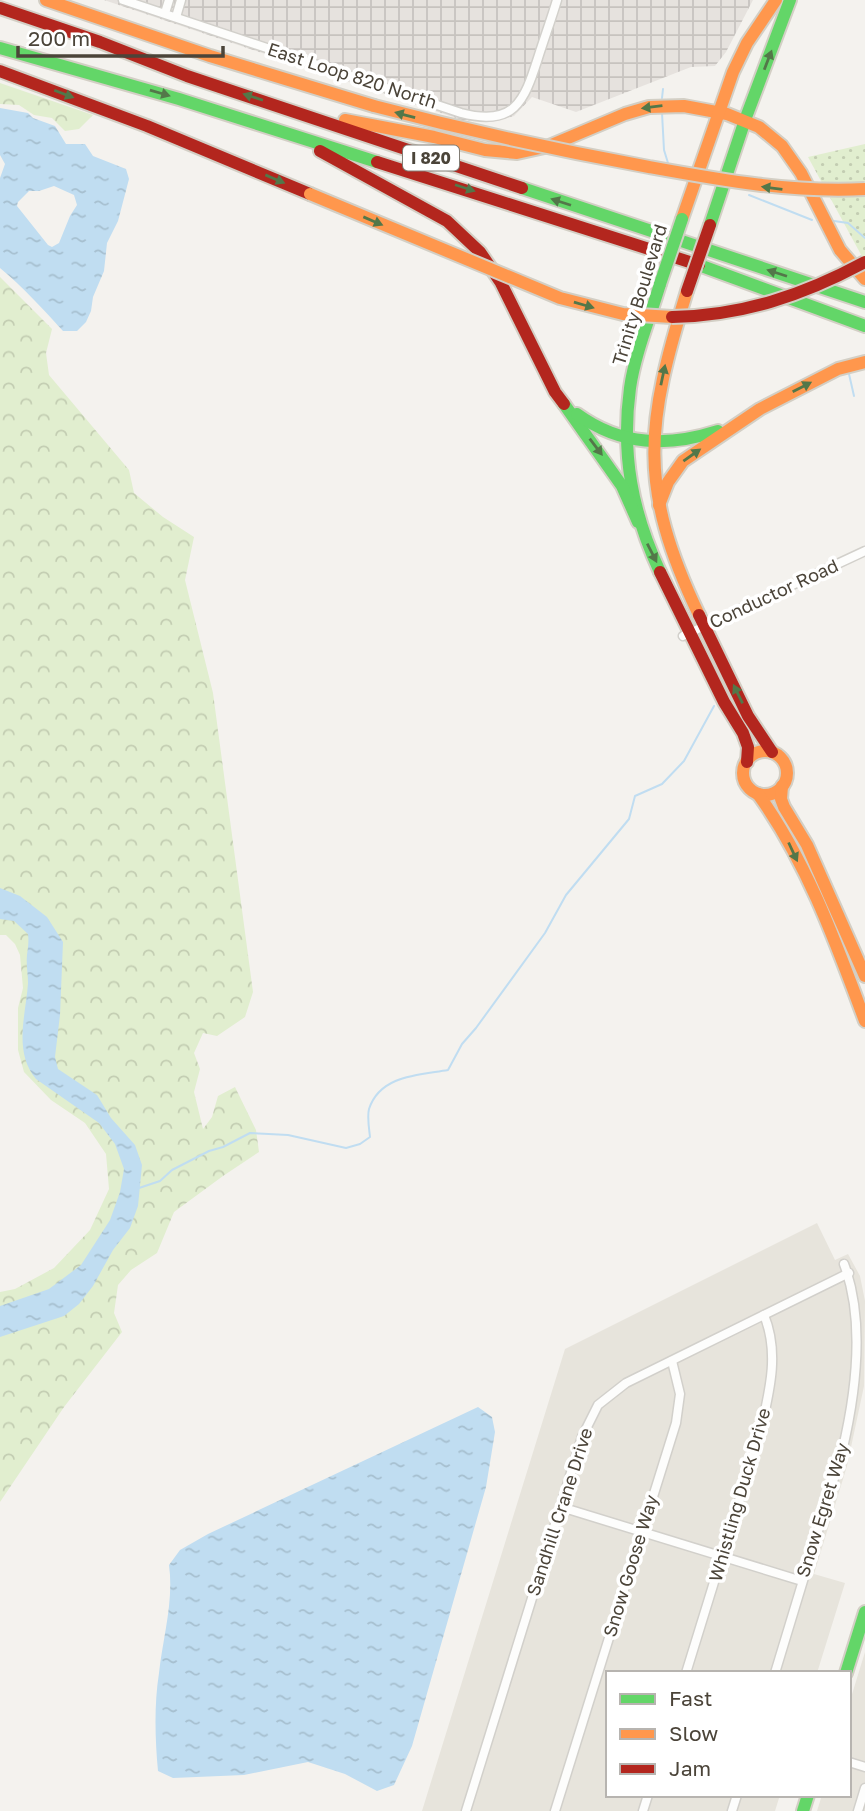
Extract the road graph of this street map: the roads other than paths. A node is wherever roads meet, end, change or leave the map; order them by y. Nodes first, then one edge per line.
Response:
1 (46, 0) edge
2 (123, 0) edge
3 (169, 0) edge
4 (181, 0) edge
5 (557, 0) edge
6 (776, 0) edge
7 (790, 0) edge
8 (0, 8) edge
9 (164, 13) junction
10 (176, 17) junction
11 (0, 48) edge
12 (0, 71) edge
13 (290, 110) junction
14 (720, 112) junction
15 (745, 120) junction
16 (283, 132) junction
17 (865, 188) edge
18 (865, 262) edge
19 (865, 279) edge
20 (865, 302) edge
21 (865, 326) edge
22 (865, 362) edge
23 (555, 392) junction
24 (743, 421) junction
25 (627, 439) junction
26 (654, 443) junction
27 (659, 505) junction
28 (638, 522) junction
29 (865, 551) edge
30 (705, 627) junction
31 (687, 635) junction
32 (772, 752) junction
33 (747, 762) junction
34 (782, 786) junction
35 (758, 794) junction
36 (865, 976) edge
37 (865, 1021) edge
38 (844, 1264) dead end
39 (849, 1273) junction
40 (764, 1315) junction
41 (672, 1361) junction
42 (853, 1396) junction
43 (865, 1397) edge
44 (561, 1507) junction
45 (642, 1531) junction
46 (723, 1557) junction
47 (803, 1581) junction
48 (865, 1612) edge
49 (687, 1671) edge
50 (776, 1671) edge
51 (847, 1671) edge
52 (865, 1788) edge
53 (466, 1811) edge
54 (555, 1811) edge
55 (858, 1811) edge

17 -> 1 main road, bridge
2 - 9 street, East Loop 820 North
3 - 9 street
4 - 10 street
5 - 10 street, East Loop 820 North
6 - 14 main road, Trinity Boulevard
15 -> 7 main road
13 -> 8 main road, I 820
9 - 10 street, East Loop 820 North
11 -> 16 main road, I 820
12 -> 18 main road, bridge
14 -> 13 main road
20 -> 13 main road, I 820
14 - 15 main road
14 - 25 main road, Trinity Boulevard, bridge
15 - 19 main road
26 -> 15 main road, bridge
16 -> 21 main road, I 820
16 - 23 main road
24 -> 22 main road
23 - 25 main road
23 -> 28 main road
24 - 26 main road
27 -> 24 main road
25 - 26 main road
25 - 28 main road, Trinity Boulevard
26 - 27 main road
27 - 30 main road
28 -> 31 main road, Trinity Boulevard
29 - 30 street, Conductor Road
30 - 31 street, Conductor Road
32 -> 30 main road
31 - 33 main road, Trinity Boulevard
32 - 33 main road
32 - 34 main road
33 - 35 main road, Trinity Boulevard
34 - 35 main road
34 - 36 main road
35 -> 37 main road, Trinity Boulevard
38 - 39 street, Snow Egret Way
39 - 40 street, Sandhill Crane Drive
39 - 42 street, Snow Egret Way
40 - 41 street, Sandhill Crane Drive
40 - 46 street, Whistling Duck Drive
41 - 44 street, Sandhill Crane Drive
41 - 45 street, Snow Goose Way
42 - 43 street
42 - 47 street, Snow Egret Way
44 - 45 street
44 - 53 street, Sandhill Crane Drive
45 - 46 street
45 - 54 street, Snow Goose Way
46 - 47 street
46 - 49 street, Whistling Duck Drive
47 - 50 street, Snow Egret Way
48 - 51 main road
52 - 55 street

